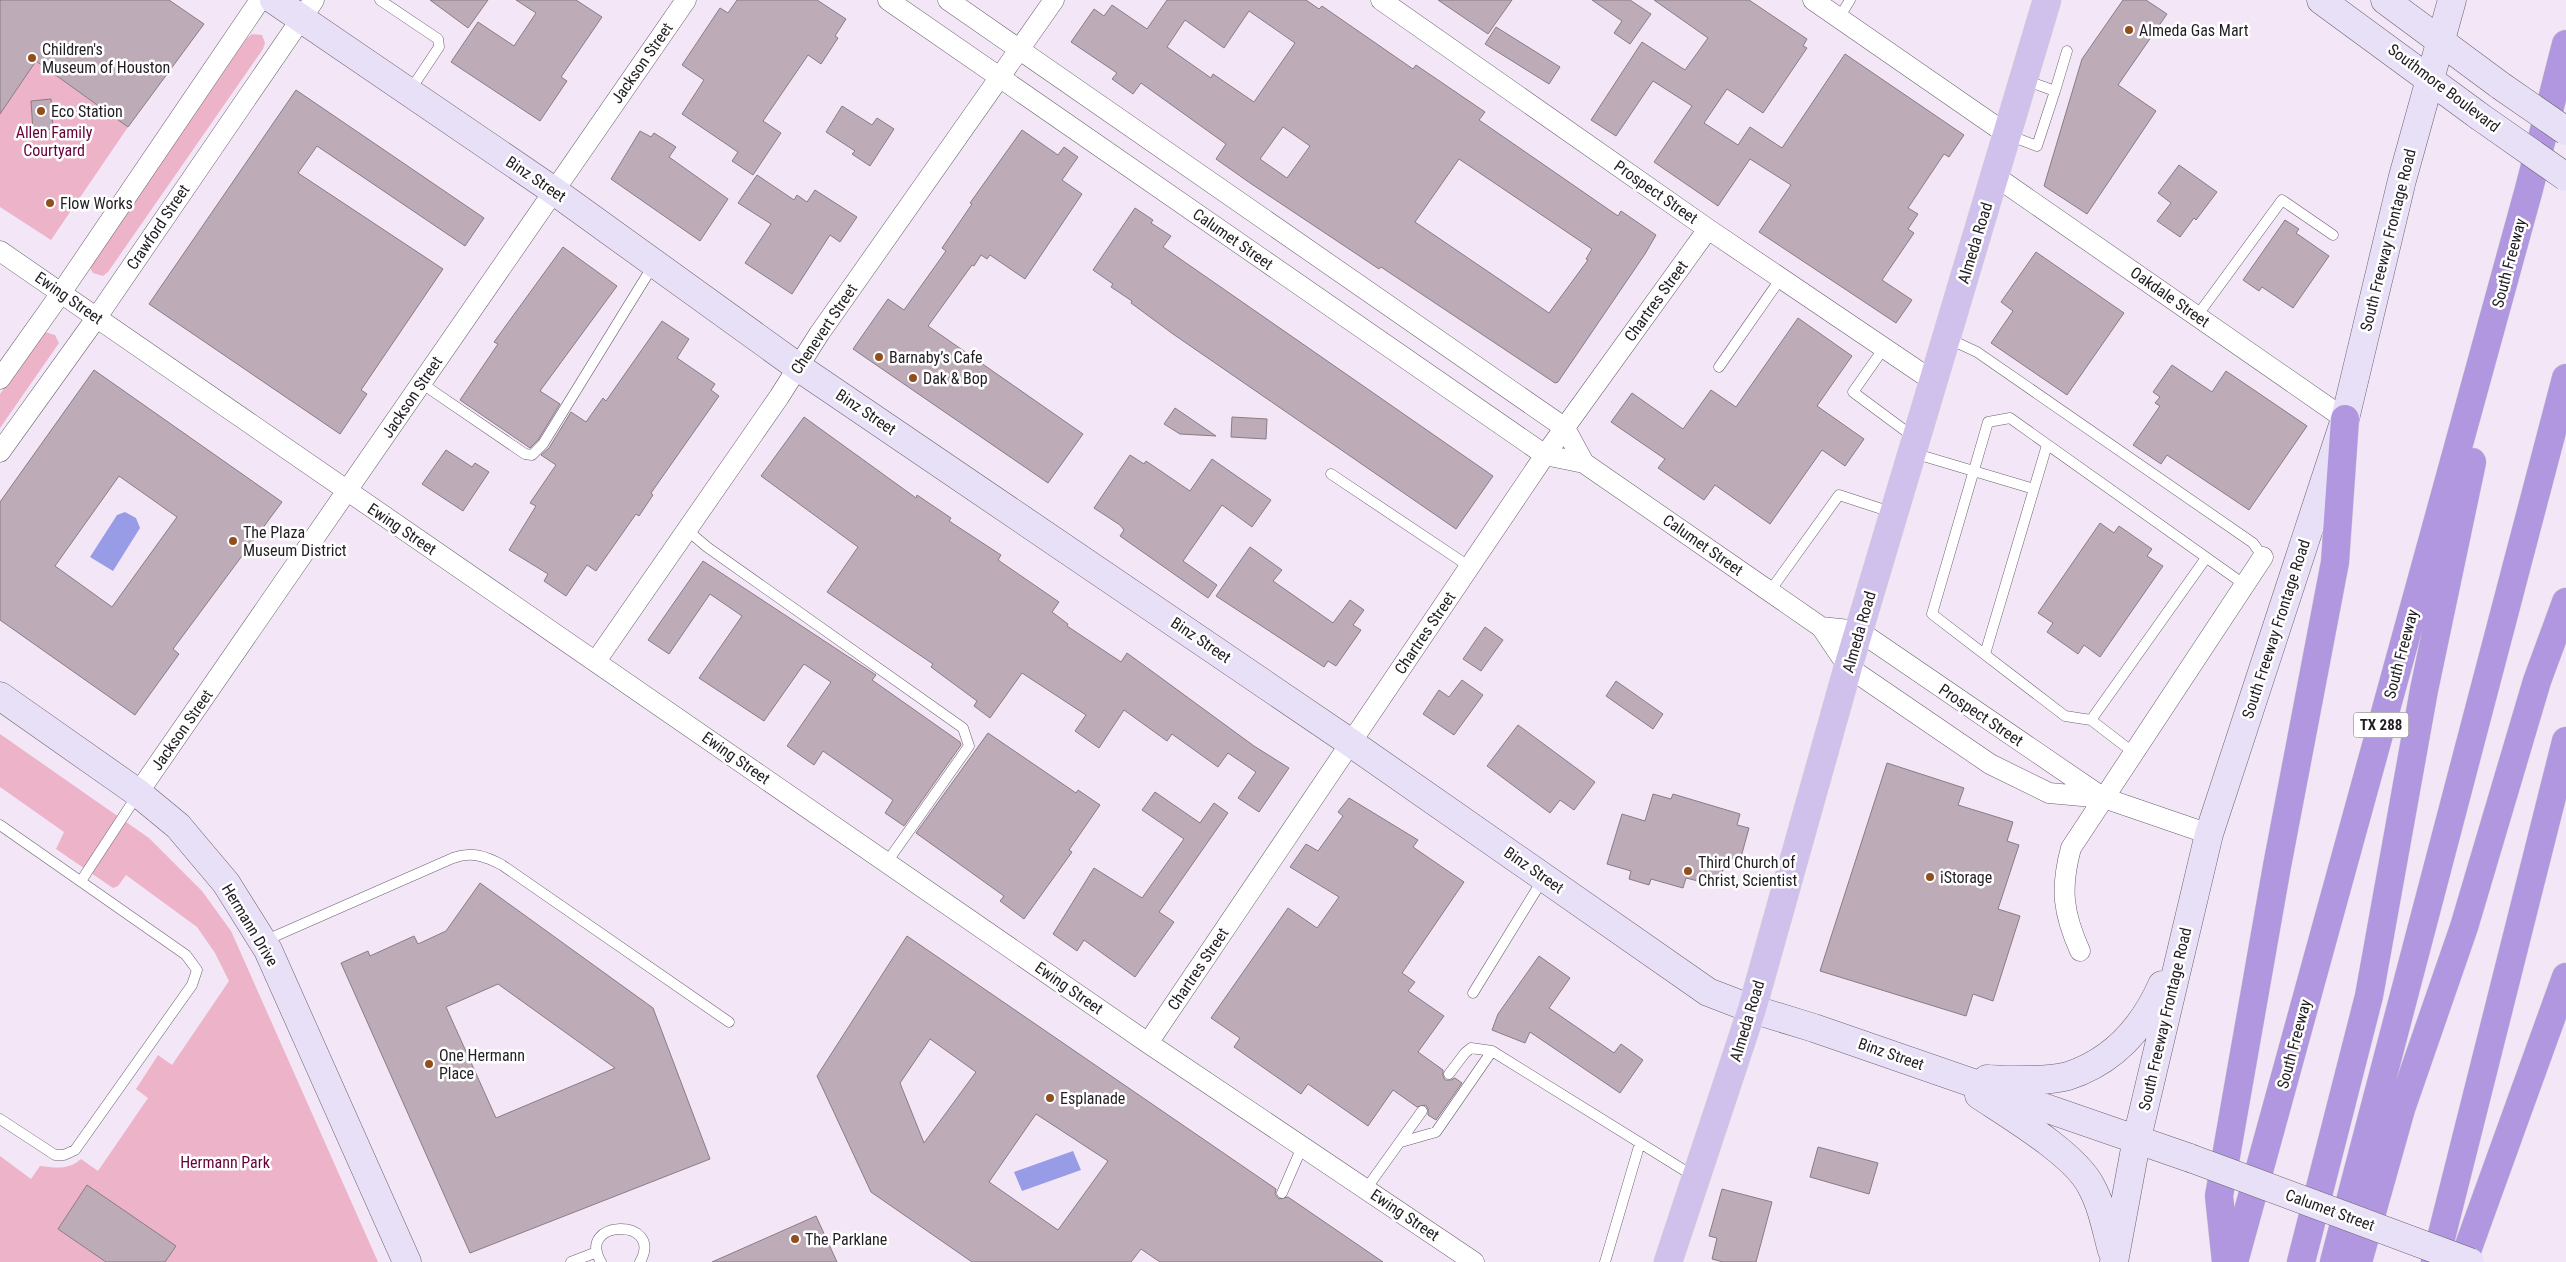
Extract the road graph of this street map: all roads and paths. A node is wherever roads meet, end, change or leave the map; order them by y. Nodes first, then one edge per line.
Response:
1 (260, 0) edge
2 (274, 0) edge
3 (380, 0) edge
4 (686, 0) edge
5 (888, 0) edge
6 (948, 0) edge
7 (1054, 0) edge
8 (1381, 0) edge
9 (1813, 0) edge
10 (1850, 0) edge
11 (2046, 0) edge
12 (2322, 0) edge
13 (2385, 0) edge
14 (2452, 0) edge
15 (307, 9) edge
16 (1839, 18) junction
17 (2440, 42) junction
18 (2566, 44) edge
19 (1020, 50) junction
20 (2067, 50) dead end
21 (1000, 77) junction
22 (2429, 78) junction
23 (2024, 80) junction
24 (2055, 91) junction
25 (409, 92) junction
26 (2566, 131) edge
27 (2008, 135) junction
28 (1995, 176) junction
29 (2566, 177) edge
30 (2529, 189) junction
31 (554, 191) junction
32 (1708, 229) junction
33 (2333, 235) dead end
34 (0, 251) edge
35 (654, 263) junction
36 (1781, 278) junction
37 (61, 293) junction
38 (2197, 316) junction
39 (97, 317) junction
40 (1946, 337) junction
41 (1884, 348) junction
42 (798, 367) junction
43 (1719, 367) dead end
44 (1, 374) edge
45 (2566, 378) edge
46 (1933, 381) junction
47 (421, 384) junction
48 (2345, 418) junction
49 (1565, 428) junction
50 (2047, 445) junction
51 (1914, 446) junction
52 (0, 452) edge
53 (1545, 455) junction
54 (1584, 462) junction
55 (1974, 472) junction
56 (1331, 474) dead end
57 (2034, 489) junction
58 (347, 492) junction
59 (1894, 513) junction
60 (687, 530) junction
61 (2263, 557) joint
62 (2206, 558) junction
63 (1470, 567) junction
64 (2245, 585) junction
65 (1770, 591) junction
66 (2566, 602) edge
67 (1821, 627) junction
68 (1859, 631) junction
69 (1985, 654) junction
70 (596, 661) junction
71 (1848, 668) junction
72 (0, 696) edge
73 (2090, 720) junction
74 (1351, 742) junction
75 (2566, 742) edge
76 (2134, 753) junction
77 (138, 793) junction
78 (2104, 798) junction
79 (0, 825) edge
80 (2208, 834) junction
81 (887, 862) junction
82 (1544, 877) junction
83 (81, 881) junction
84 (2184, 936) junction
85 (263, 941) junction
86 (2080, 951) dead end
87 (2566, 978) edge
88 (1473, 993) dead end
89 (1752, 1009) junction
90 (729, 1022) dead end
91 (1148, 1043) junction
92 (1492, 1051) junction
93 (1449, 1074) dead end
94 (1954, 1076) junction
95 (1422, 1110) dead end
96 (0, 1119) edge
97 (2137, 1138) junction
98 (1401, 1142) junction
99 (1640, 1143) junction
100 (1302, 1147) junction
101 (2190, 1158) joint
102 (1696, 1178) junction
103 (1366, 1189) junction
104 (1282, 1193) dead end
105 (599, 1257) edge
106 (2114, 1261) edge
107 (407, 1262) edge
108 (571, 1262) edge
109 (640, 1262) edge
110 (1474, 1262) edge
111 (1605, 1262) edge
112 (1668, 1262) edge
113 (2226, 1262) edge
114 (2234, 1262) edge
115 (2301, 1262) edge
116 (2334, 1262) edge
117 (2358, 1262) edge
118 (2435, 1262) edge
119 (2463, 1262) edge
120 (2470, 1262) edge

1 - 37 street
2 - 15 main road, Binz Street
3 - 25 lane
4 - 31 street, Jackson Street
5 - 21 street, Calumet Street
6 - 19 street, Calumet Street
7 - 19 street, Chenevert Street
8 - 32 street, Prospect Street
9 - 16 street
10 - 16 lane
11 - 23 main road, Almeda Road
12 - 22 main road, Southmore Boulevard
13 - 17 main road, Southmore Boulevard
14 - 17 main road, South Freeway Frontage Road
15 - 25 main road, Binz Street
15 - 39 street, Crawford Street
16 - 27 street
17 - 22 main road, South Freeway Frontage Road
17 - 26 main road, Southmore Boulevard, bridge
18 - 30 highway, South Freeway / TX 288
19 - 21 street, Chenevert Street
19 - 49 street, Calumet Street
20 - 24 lane
21 - 42 street, Chenevert Street
21 - 53 street, Calumet Street
22 - 29 main road, Southmore Boulevard, bridge
22 - 48 main road, South Freeway Frontage Road
23 - 24 lane
23 - 27 main road, Almeda Road
24 - 27 lane
25 - 31 main road, Binz Street
27 - 28 main road, Almeda Road
28 - 38 street, Oakdale Street
28 - 40 main road, Almeda Road
30 - 114 highway, South Freeway / TX 288
30 - 115 highway
31 - 35 main road, Binz Street
31 - 47 street, Jackson Street
32 - 36 street, Prospect Street
32 - 49 street, Chartres Street
33 - 38 lane
34 - 37 street, Ewing Street
35 - 42 main road, Binz Street
35 - 47 lane
36 - 41 street, Prospect Street
36 - 43 lane
37 - 39 street, Ewing Street
37 - 44 street
38 - 48 street, Oakdale Street
39 - 52 street, Crawford Street
39 - 58 street, Ewing Street
40 - 46 main road, Almeda Road
40 - 61 lane
41 - 46 street, Prospect Street
41 - 51 lane
42 - 60 street, Chenevert Street
42 - 74 main road, Binz Street
45 - 116 highway
46 - 51 main road, Almeda Road
47 - 58 street, Jackson Street
48 - 80 main road, South Freeway Frontage Road
48 - 113 highway
49 - 53 street, Chartres Street
49 - 54 street, Calumet Street
50 - 55 lane
50 - 57 lane
50 - 62 lane
51 - 55 lane
51 - 59 main road, Almeda Road
53 - 54 street, Calumet Street
53 - 63 street, Chartres Street
54 - 65 street, Calumet Street
55 - 57 lane
55 - 69 lane
56 - 63 lane
57 - 69 lane
58 - 70 street, Ewing Street
58 - 77 street, Jackson Street
59 - 65 lane
59 - 68 main road, Almeda Road
60 - 70 street, Chenevert Street
60 - 81 lane
61 - 64 street
62 - 64 lane
62 - 73 lane
63 - 74 street, Chartres Street
64 - 76 street
65 - 67 street, Calumet Street
66 - 117 highway
67 - 68 street, Calumet Street
67 - 71 street, Calumet Street
68 - 71 main road, Almeda Road
68 - 78 street, Prospect Street
69 - 73 lane
70 - 81 street, Ewing Street
71 - 78 street, Prospect Street
71 - 89 main road, Almeda Road
72 - 77 main road, Hermann Drive
73 - 76 lane
74 - 82 main road, Binz Street
74 - 91 street, Chartres Street
75 - 118 highway
76 - 78 street
77 - 83 lane
77 - 85 main road, Hermann Drive
78 - 80 street, Prospect Street
78 - 86 street
79 - 83 lane
80 - 84 main road, South Freeway Frontage Road
81 - 91 street, Ewing Street
82 - 88 lane
82 - 89 main road, Binz Street
83 - 96 lane
84 - 94 main road
84 - 97 main road, South Freeway Frontage Road
85 - 90 lane
85 - 107 main road, Hermann Drive
87 - 119 highway
89 - 94 main road, Binz Street
89 - 102 main road, Almeda Road
91 - 100 street, Ewing Street
92 - 93 lane
92 - 98 lane
92 - 99 lane
94 - 97 main road, Binz Street
94 - 106 main road
95 - 98 lane
97 - 101 main road, Binz Street
97 - 106 main road, South Freeway Frontage Road
98 - 103 lane
99 - 102 lane
99 - 111 lane
100 - 103 street, Ewing Street
100 - 104 lane
101 - 120 main road, Calumet Street, bridge
102 - 112 main road, Almeda Road
103 - 110 street, Ewing Street
105 - 108 lane
105 - 109 lane

